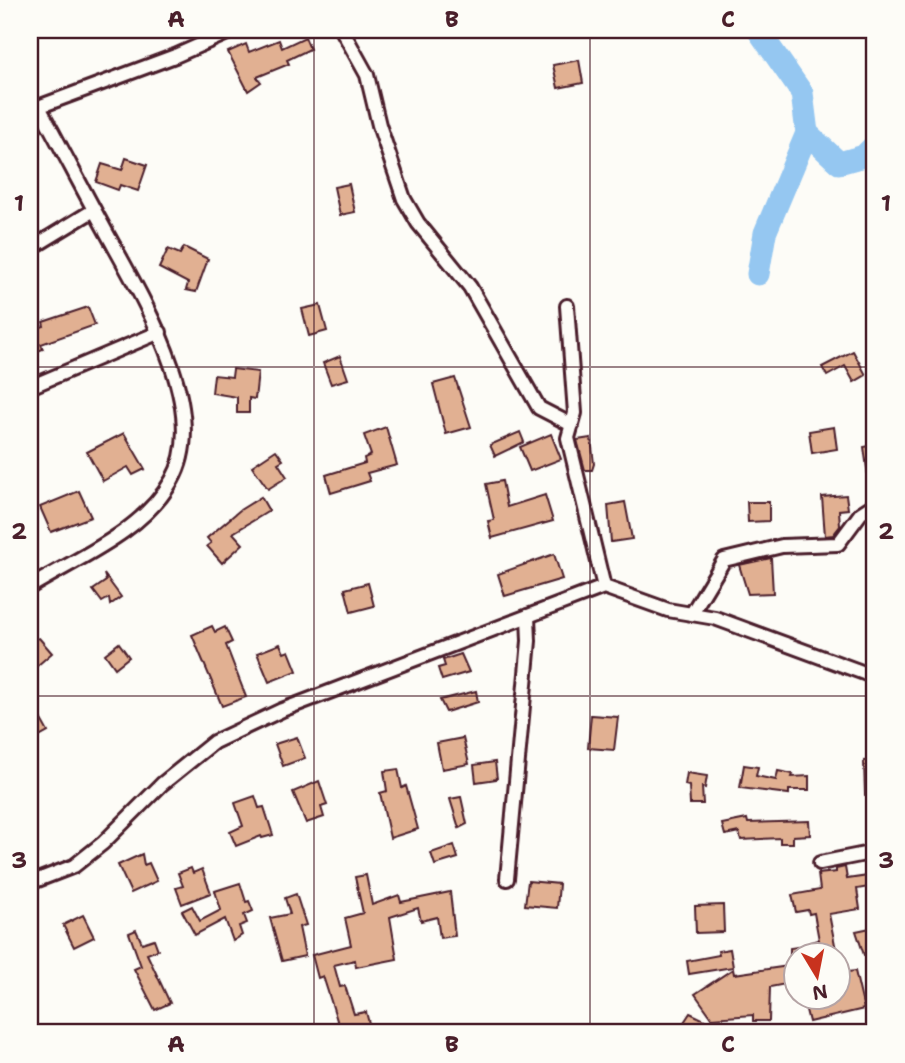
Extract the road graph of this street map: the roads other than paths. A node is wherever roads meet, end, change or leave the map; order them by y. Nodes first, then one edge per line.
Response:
1 (234, 30) edge
2 (342, 30) edge
3 (34, 108) edge
4 (94, 210) junction
5 (30, 249) edge
6 (567, 306) dead end
7 (160, 332) junction
8 (30, 387) edge
9 (572, 425) junction
10 (875, 504) edge
11 (30, 587) edge
12 (604, 587) junction
13 (692, 612) junction
14 (528, 616) junction
15 (875, 677) edge
16 (875, 852) edge
17 (820, 863) dead end
18 (507, 879) dead end
19 (30, 883) edge

1 - 3 street
2 - 9 street
3 - 4 street
4 - 5 street
4 - 7 street
6 - 9 street
7 - 8 street
7 - 11 street
9 - 12 street
10 - 13 street
12 - 13 street
12 - 14 street
13 - 15 street
14 - 18 street
14 - 19 street
16 - 17 street

